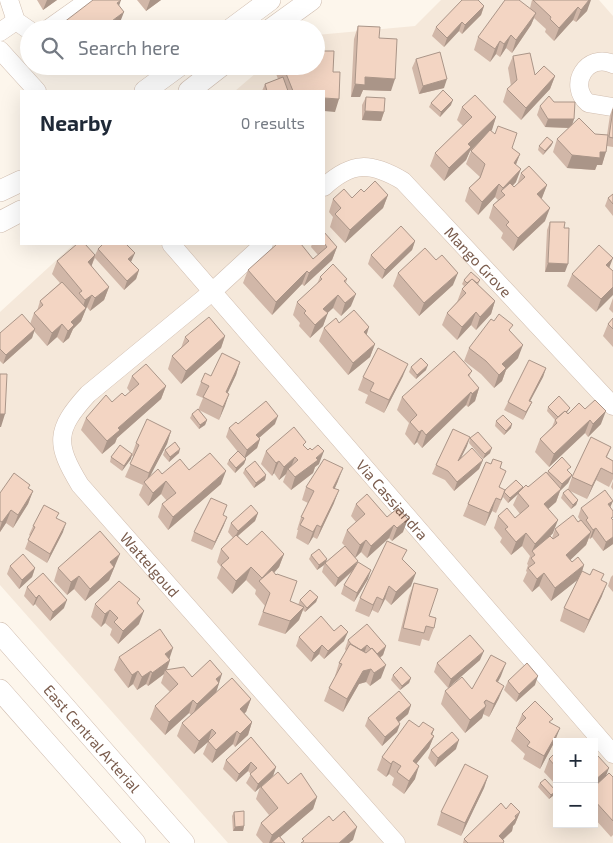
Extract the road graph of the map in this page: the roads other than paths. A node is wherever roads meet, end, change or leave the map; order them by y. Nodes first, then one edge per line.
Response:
1 (9, 0) edge
2 (89, 0) edge
3 (270, 0) edge
4 (311, 0) edge
5 (61, 20) edge
6 (243, 20) edge
7 (283, 20) edge
8 (20, 22) edge
9 (20, 27) edge
10 (0, 32) edge
11 (0, 50) edge
12 (613, 64) edge
13 (20, 72) edge
14 (23, 75) edge
15 (167, 75) edge
16 (209, 75) edge
17 (36, 90) edge
18 (146, 90) edge
19 (190, 90) edge
20 (613, 107) edge
21 (20, 181) edge
22 (325, 187) edge
23 (0, 191) edge
24 (20, 212) edge
25 (0, 222) edge
26 (173, 245) edge
27 (263, 245) edge
28 (213, 291) junction
29 (613, 406) edge
30 (0, 633) edge
31 (0, 690) edge
32 (613, 754) edge
33 (135, 843) edge
34 (184, 843) edge
35 (396, 843) edge

1 - 8 street
2 - 5 street
3 - 6 street
4 - 7 street
9 - 10 street
11 - 13 street
12 - 20 street
14 - 17 street
15 - 18 street
16 - 19 street
21 - 23 street
22 - 29 street, Mango Grove
24 - 25 street
26 - 28 street, Via Cassiandra
27 - 28 street
28 - 32 street, Via Cassiandra
28 - 35 street, Wattelgoud
30 - 34 street, East Central Arterial
31 - 33 street

